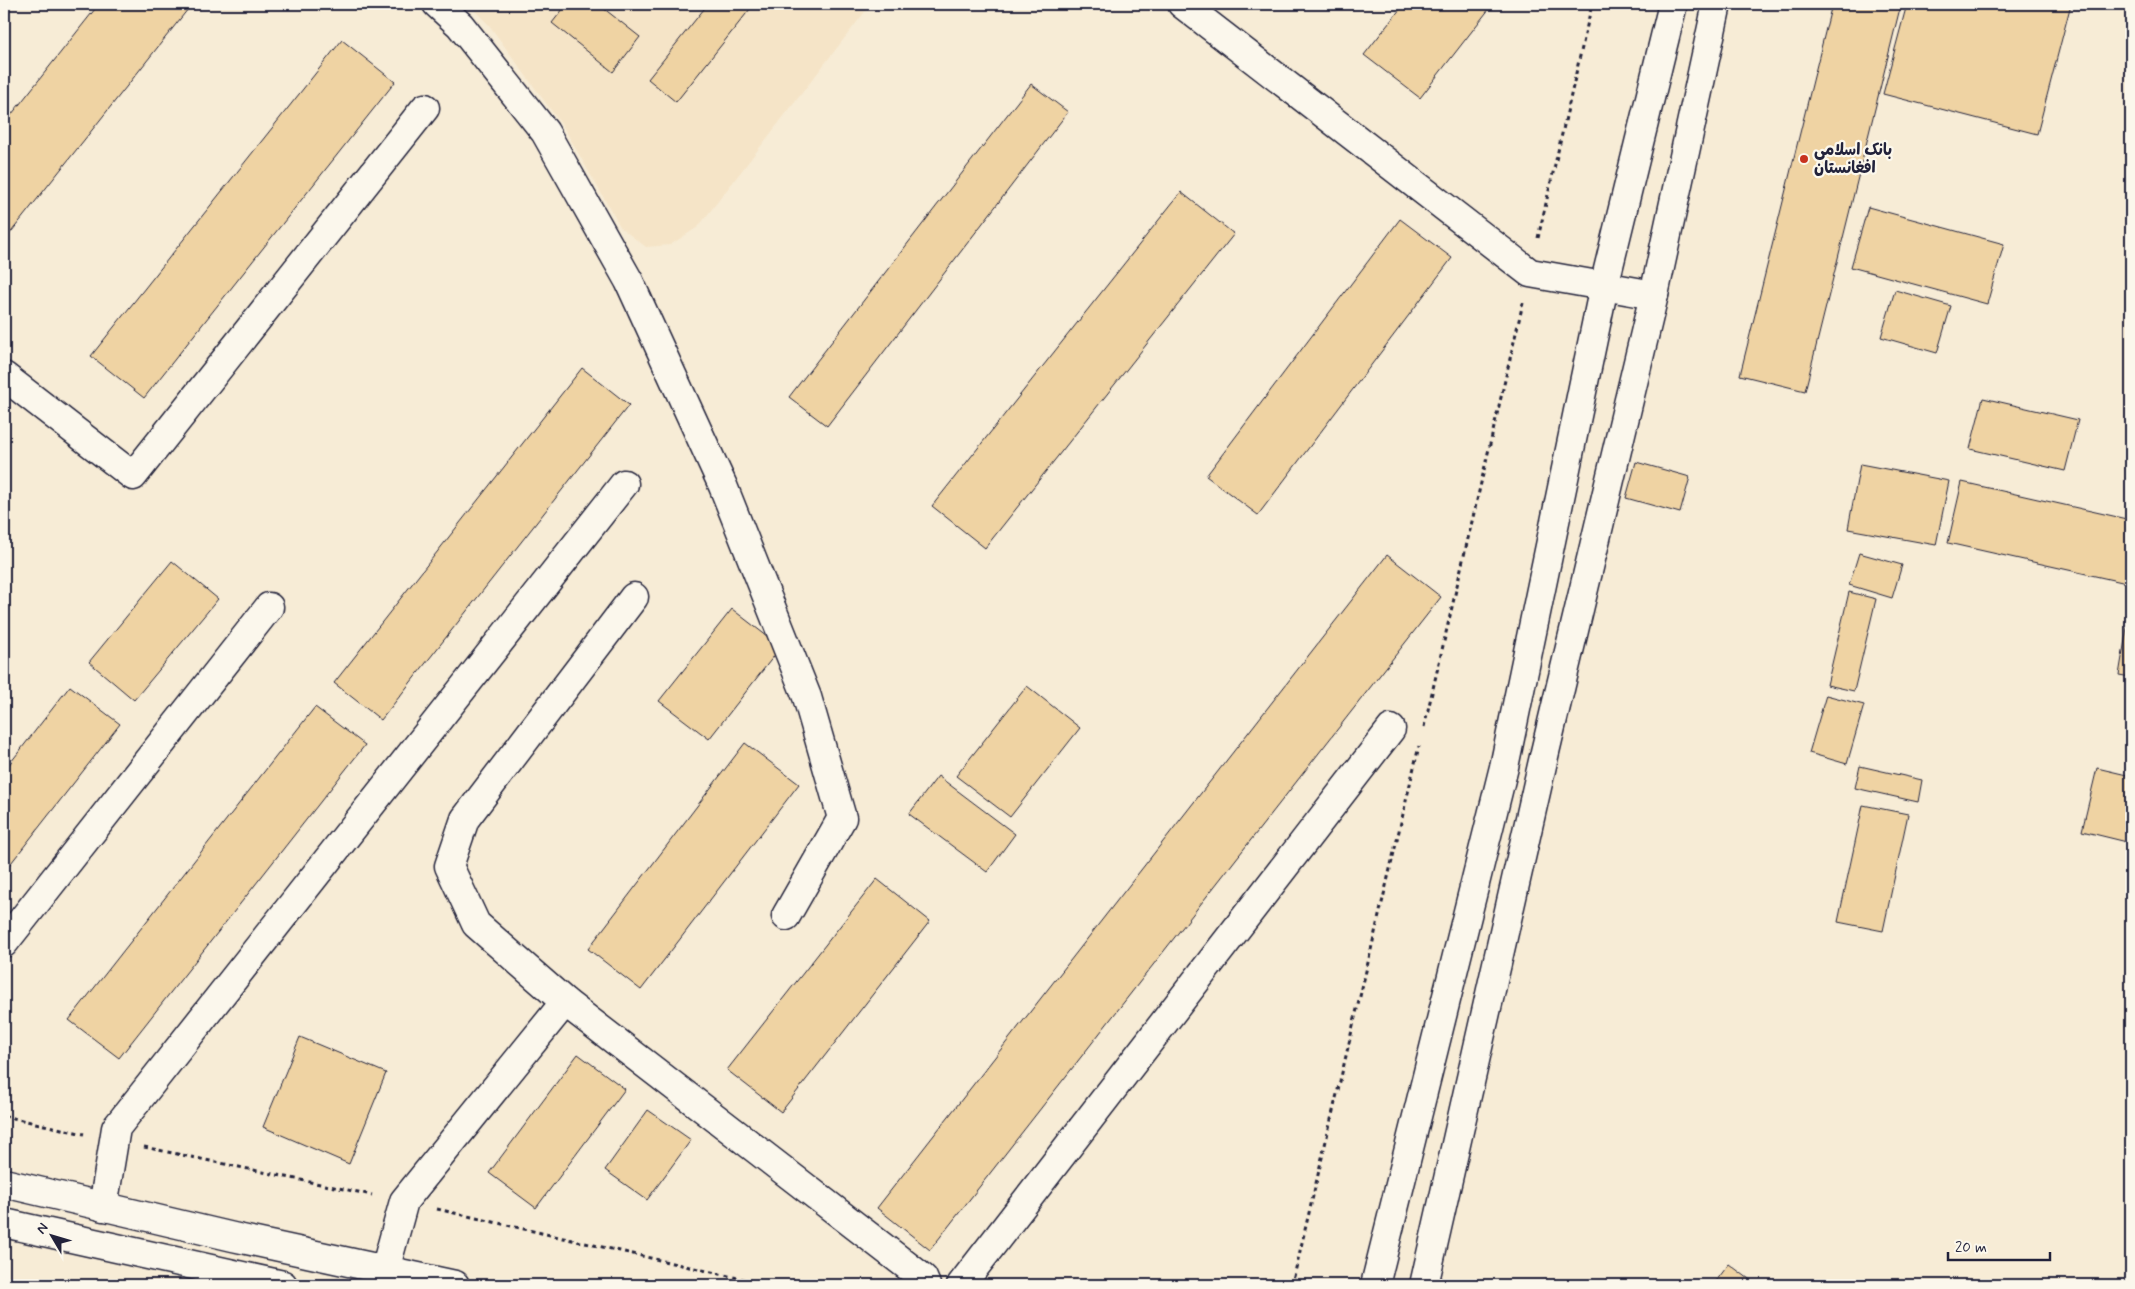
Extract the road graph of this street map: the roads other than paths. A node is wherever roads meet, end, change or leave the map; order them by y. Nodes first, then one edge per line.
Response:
1 (437, 4) edge
2 (1182, 4) edge
3 (1672, 4) edge
4 (1717, 4) edge
5 (425, 108) dead end
6 (1604, 286) junction
7 (1654, 296) junction
8 (4, 376) edge
9 (624, 484) dead end
10 (634, 597) dead end
11 (269, 607) dead end
12 (1391, 729) dead end
13 (786, 916) dead end
14 (4, 943) edge
15 (565, 1002) junction
16 (4, 1183) edge
17 (103, 1207) junction
18 (4, 1224) edge
19 (385, 1270) junction
20 (283, 1285) edge
21 (455, 1285) edge
22 (926, 1285) edge
23 (960, 1285) edge
24 (1374, 1285) edge
25 (1424, 1285) edge

1 - 13 main road
2 - 6 main road
3 - 6 main road
4 - 7 main road
5 - 8 main road
6 - 7 main road
6 - 24 main road
7 - 25 main road
9 - 17 main road
10 - 15 main road
11 - 14 main road
12 - 23 main road
15 - 19 main road
15 - 22 main road
16 - 17 main road
17 - 19 main road
18 - 20 main road
19 - 21 main road

